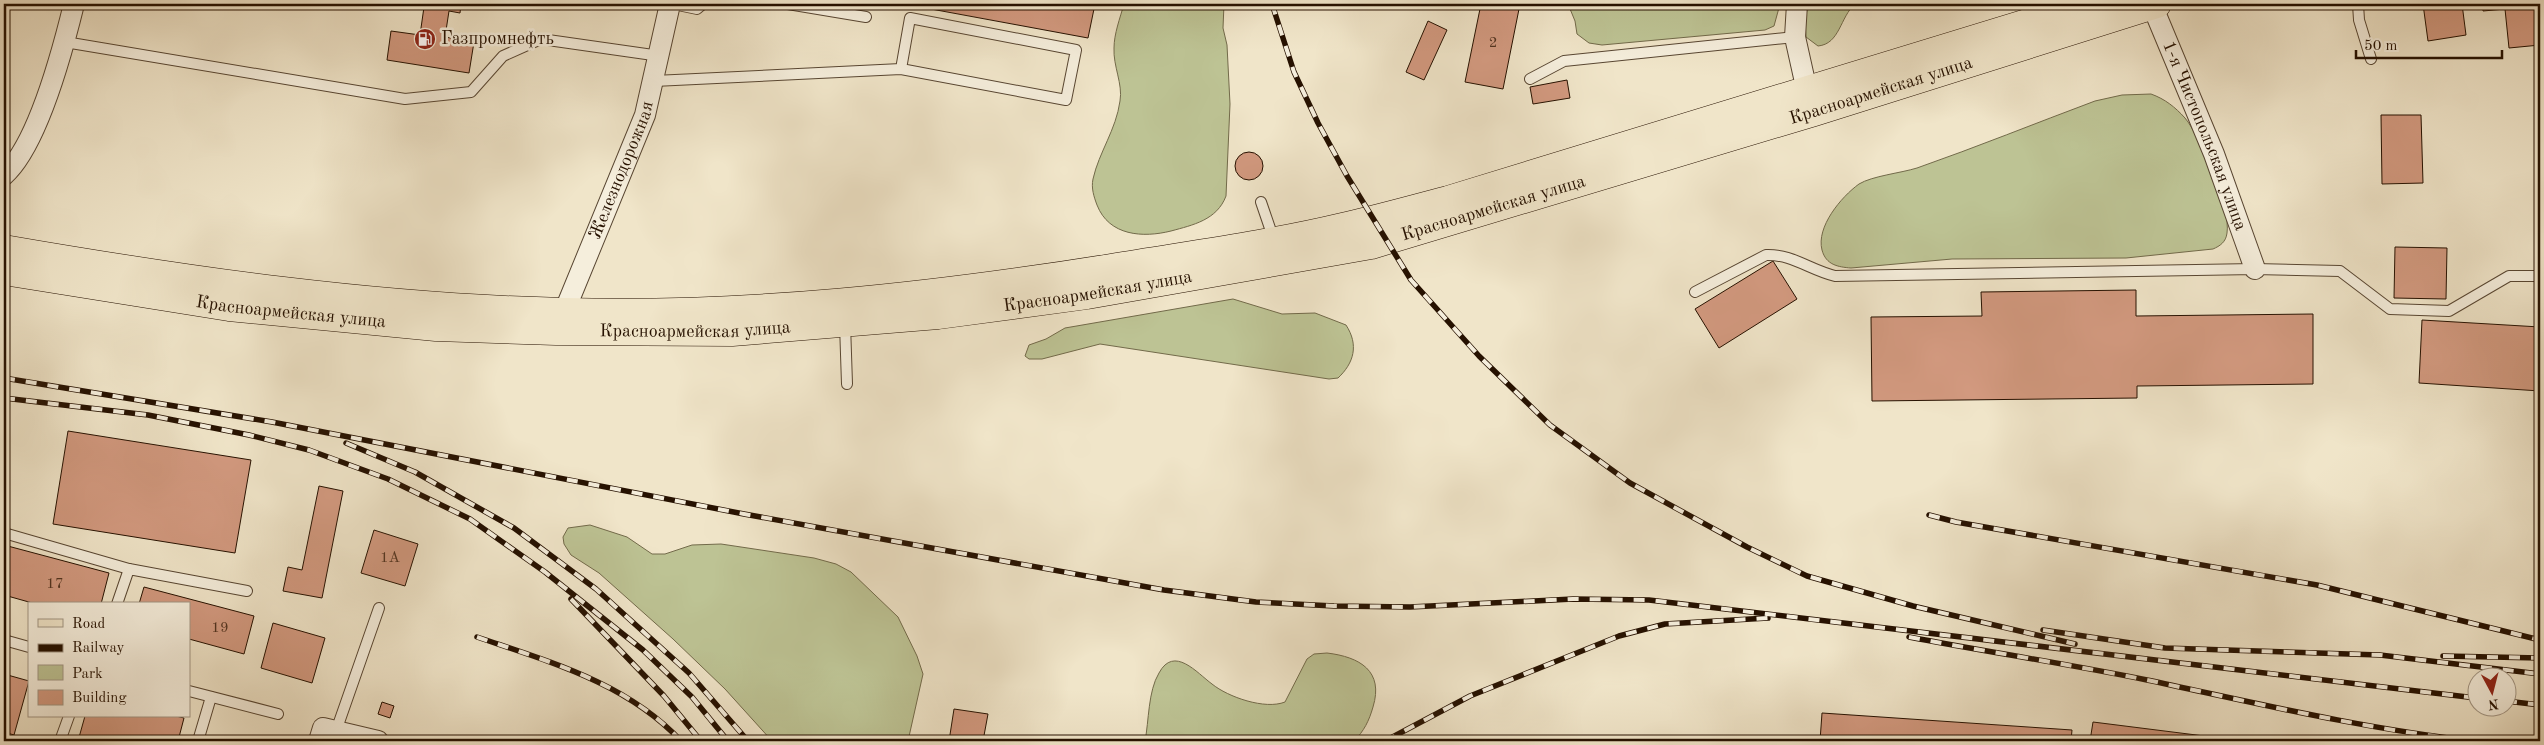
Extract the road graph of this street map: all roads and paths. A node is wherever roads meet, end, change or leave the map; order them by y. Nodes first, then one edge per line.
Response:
1 (74, 4) edge
2 (671, 4) edge
3 (703, 4) edge
4 (788, 4) edge
5 (1797, 4) edge
6 (2088, 4) edge
7 (2155, 4) edge
8 (2358, 4) edge
9 (866, 17) dead end
10 (1795, 36) junction
11 (64, 42) junction
12 (660, 56) junction
13 (2371, 59) dead end
14 (900, 69) junction
15 (1530, 79) dead end
16 (654, 82) junction
17 (1807, 91) junction
18 (4, 176) edge
19 (1261, 202) dead end
20 (1274, 241) junction
21 (4, 249) edge
22 (2255, 268) junction
23 (4, 271) edge
24 (2540, 276) edge
25 (1695, 292) dead end
26 (560, 322) junction
27 (845, 324) junction
28 (846, 384) dead end
29 (4, 533) edge
30 (129, 569) junction
31 (247, 591) dead end
32 (118, 602) edge
33 (378, 608) dead end
34 (4, 640) edge
35 (28, 647) edge
36 (190, 691) edge
37 (211, 697) junction
38 (278, 714) dead end
39 (68, 718) edge
40 (326, 733) edge
41 (60, 741) edge
42 (198, 741) edge
43 (378, 741) edge

1 - 11 street
2 - 3 lane
2 - 12 street, Железнодорожная
4 - 9 lane
5 - 10 street
6 - 17 main road, Красноармейская улица
7 - 22 street, 1-я Чистопольская улица
7 - 27 main road, Красноармейская улица
8 - 13 lane
10 - 15 lane
10 - 17 street
11 - 12 lane
11 - 18 street
12 - 16 street, Железнодорожная
14 - 14 lane
14 - 16 lane
16 - 26 street, Железнодорожная
17 - 20 main road, Красноармейская улица
19 - 20 lane
20 - 26 main road, Красноармейская улица
21 - 26 main road, Красноармейская улица
22 - 24 lane
22 - 25 lane
23 - 26 main road, Красноармейская улица
26 - 27 main road, Красноармейская улица
27 - 28 lane
29 - 30 lane
30 - 31 lane
30 - 32 lane
33 - 40 lane
34 - 35 lane
36 - 37 lane
37 - 38 lane
37 - 42 lane
39 - 41 lane
40 - 43 street

